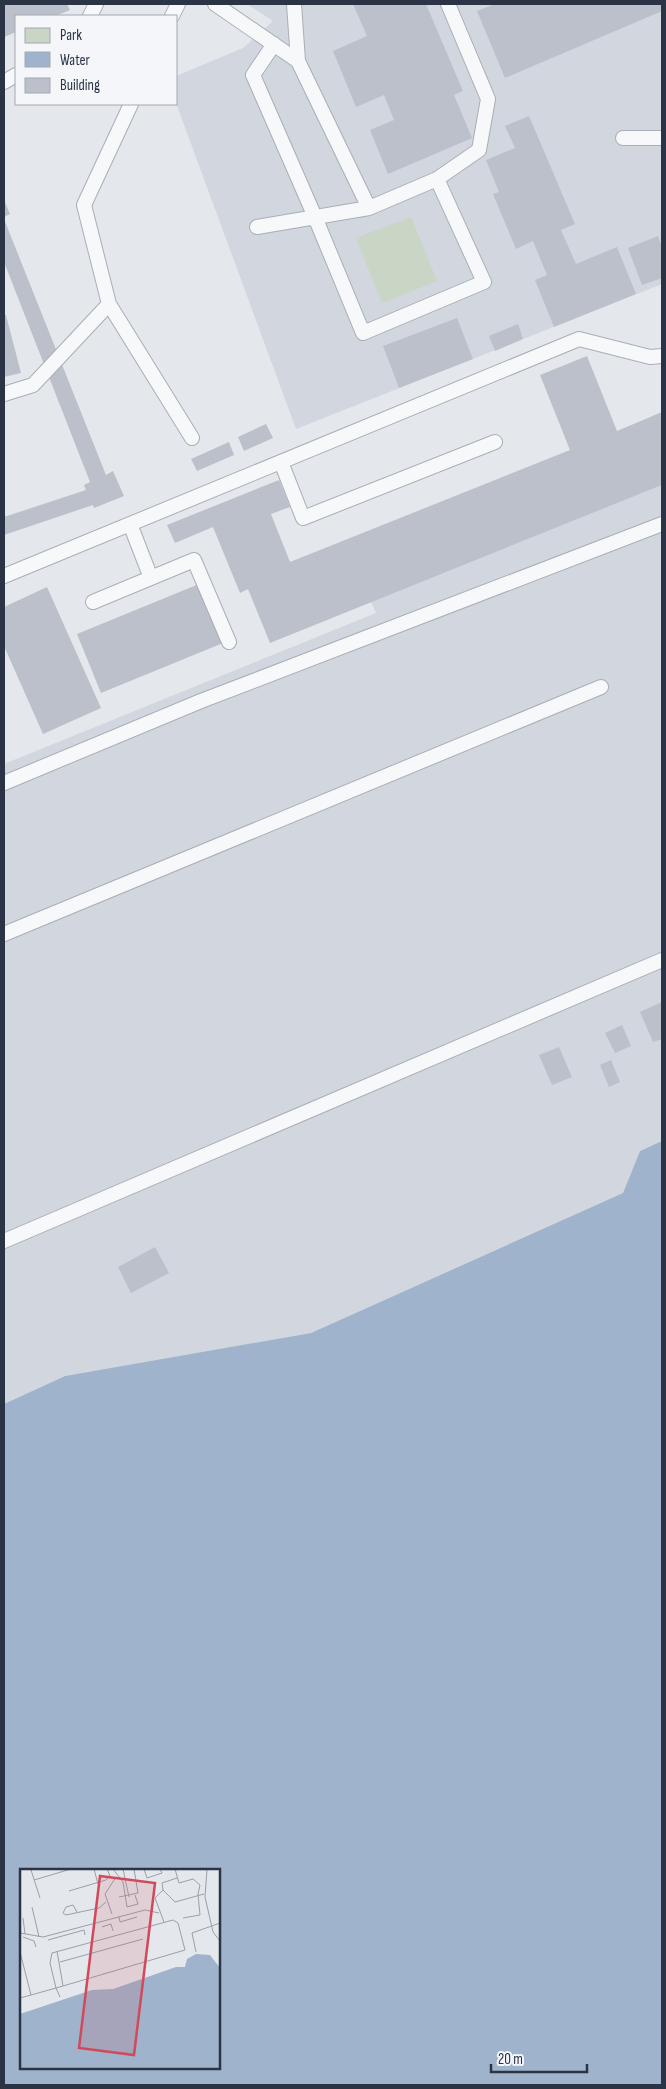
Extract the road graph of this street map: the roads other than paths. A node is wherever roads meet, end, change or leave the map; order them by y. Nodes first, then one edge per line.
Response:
1 (215, 4) edge
2 (294, 4) edge
3 (448, 4) edge
4 (274, 44) junction
5 (298, 61) junction
6 (15, 76) edge
7 (4, 82) edge
8 (131, 105) edge
9 (623, 138) dead end
10 (662, 138) edge
11 (437, 179) junction
12 (369, 208) junction
13 (315, 217) junction
14 (257, 227) dead end
15 (109, 304) junction
16 (662, 356) edge
17 (4, 394) edge
18 (192, 438) dead end
19 (495, 442) dead end
20 (281, 462) junction
21 (130, 524) junction
22 (662, 524) edge
23 (4, 576) edge
24 (151, 578) junction
25 (93, 602) dead end
26 (228, 642) dead end
27 (601, 687) dead end
28 (4, 783) edge
29 (4, 934) edge
30 (662, 960) edge
31 (4, 1242) edge

1 - 4 lane
2 - 5 lane
3 - 11 lane
4 - 5 lane
4 - 13 lane
5 - 12 lane
6 - 7 lane
8 - 15 lane
9 - 10 lane
11 - 12 lane
11 - 13 lane
12 - 13 lane
13 - 14 lane
15 - 17 lane
15 - 18 lane
16 - 20 lane
19 - 20 lane
20 - 21 lane
21 - 23 lane
21 - 24 lane
22 - 28 lane
24 - 25 lane
24 - 26 lane
27 - 29 lane
30 - 31 lane

